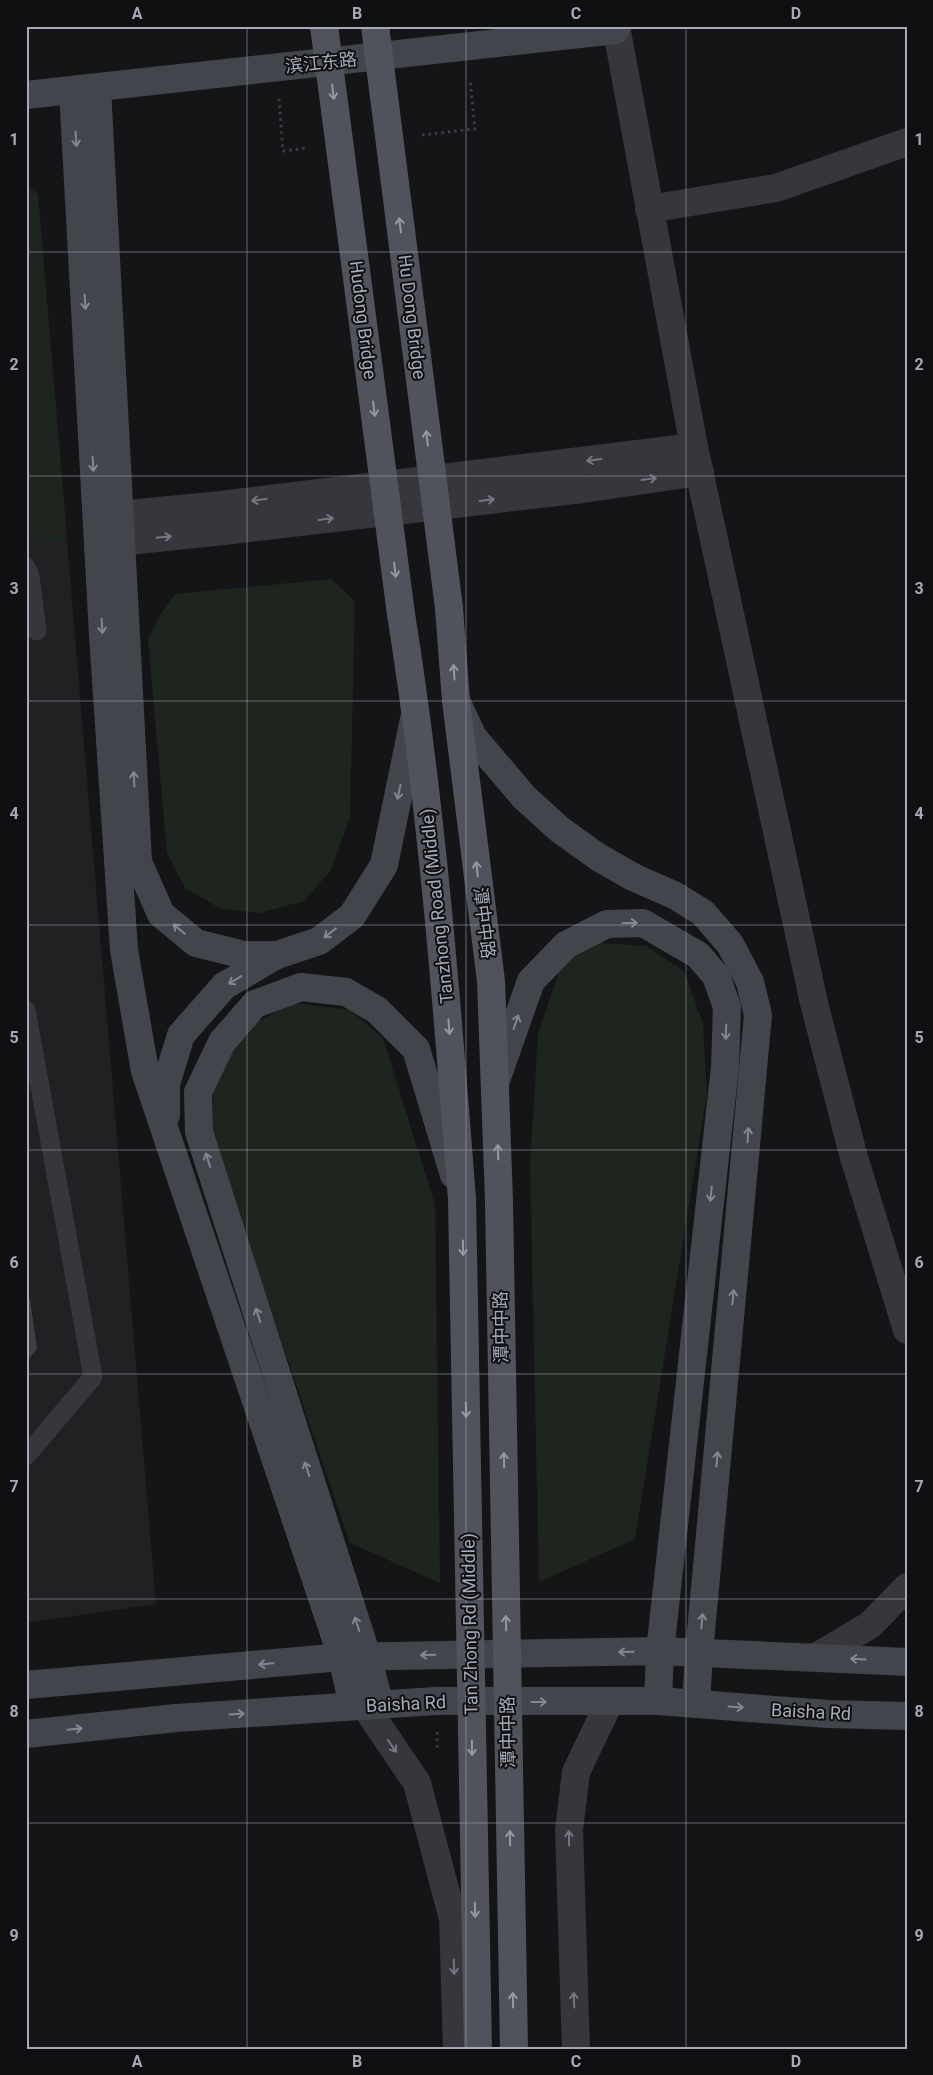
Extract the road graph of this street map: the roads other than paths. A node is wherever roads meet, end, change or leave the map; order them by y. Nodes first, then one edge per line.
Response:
1 (324, 26) edge
2 (375, 26) edge
3 (616, 28) edge
4 (85, 89) junction
5 (26, 95) edge
6 (907, 142) edge
7 (649, 209) junction
8 (697, 460) junction
9 (109, 530) junction
10 (26, 567) edge
11 (449, 608) joint
12 (401, 614) joint
13 (37, 631) dead end
14 (456, 701) junction
15 (416, 710) junction
16 (277, 955) junction
17 (26, 1010) edge
18 (494, 1084) junction
19 (166, 1132) junction
20 (462, 1199) junction
21 (907, 1330) edge
22 (26, 1456) edge
23 (907, 1587) edge
24 (660, 1651) junction
25 (699, 1653) junction
26 (354, 1657) junction
27 (816, 1657) junction
28 (907, 1662) edge
29 (26, 1685) edge
30 (658, 1701) junction
31 (610, 1702) junction
32 (696, 1704) junction
33 (366, 1706) junction
34 (907, 1716) edge
35 (26, 1734) edge
36 (457, 2049) edge
37 (478, 2049) edge
38 (514, 2049) edge
39 (576, 2049) edge

1 -> 12 main road, Hudong Bridge, bridge
11 -> 2 main road, Hu Dong Bridge, bridge
3 - 4 main road, 滨江东路
3 - 7 street
4 - 5 main road, 滨江东路
4 - 9 main road
6 - 7 street
7 - 8 street
8 - 9 street
8 - 21 street
16 -> 9 main road
9 -> 19 main road
10 - 13 lane
14 -> 11 main road, 潭中中路
12 - 15 main road, Tanzhong Road (Middle)
18 -> 14 main road, 潭中中路
25 -> 14 main road
15 -> 16 main road
15 -> 20 main road, Tanzhong Road (Middle)
16 -> 19 main road
17 - 22 lane
18 -> 24 main road
38 -> 18 main road, 潭中中路, bridge
19 - 26 main road
26 -> 20 main road
20 -> 37 main road, Tan Zhong Rd (Middle), bridge
23 - 27 street
24 - 25 main road
24 -> 26 main road
24 - 30 main road
25 - 27 main road
25 - 32 main road
26 -> 29 main road
26 - 33 main road
28 -> 27 main road
30 - 31 main road, Baisha Rd
30 - 32 main road, Baisha Rd
33 -> 31 main road, Baisha Rd
39 -> 31 street
32 -> 34 main road, Baisha Rd
35 -> 33 main road, Baisha Rd
33 -> 36 street

